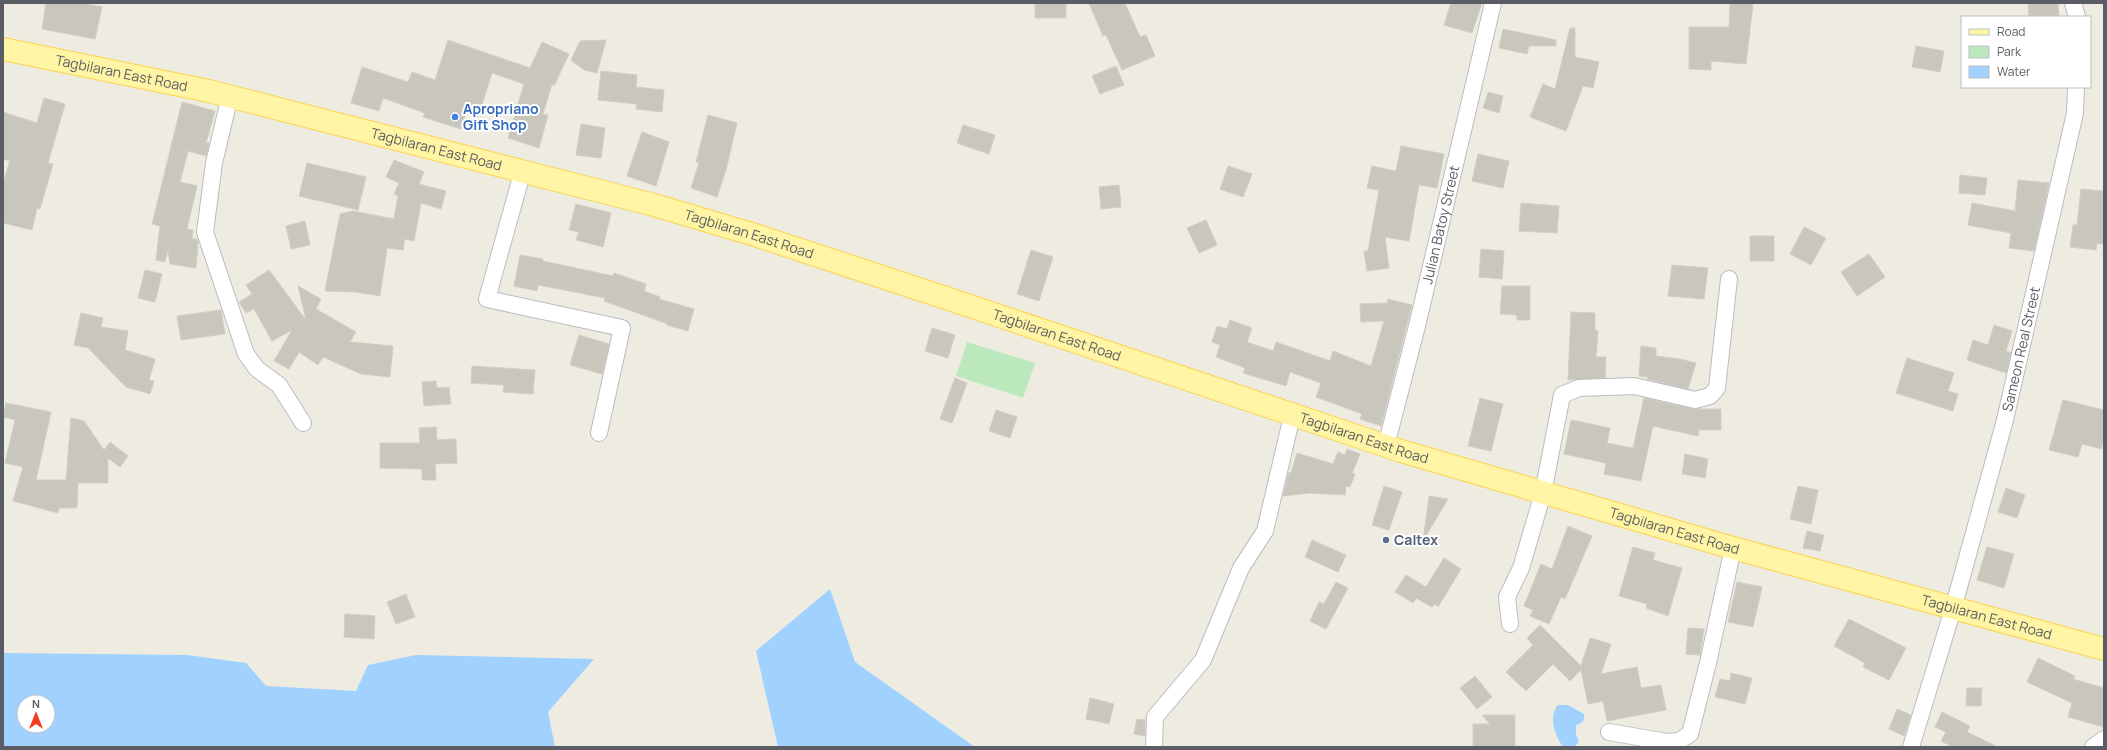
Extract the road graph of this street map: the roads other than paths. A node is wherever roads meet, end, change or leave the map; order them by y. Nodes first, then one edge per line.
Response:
1 (1493, 3) edge
2 (2073, 3) edge
3 (2077, 16) edge
4 (3, 49) edge
5 (2076, 88) edge
6 (230, 96) junction
7 (523, 170) junction
8 (1729, 279) dead end
9 (1292, 416) junction
10 (303, 423) dead end
11 (599, 433) dead end
12 (1386, 446) junction
13 (1542, 493) junction
14 (1733, 548) junction
15 (1953, 609) junction
16 (1510, 624) dead end
17 (2104, 649) edge
18 (1609, 732) dead end
19 (2104, 739) edge
20 (1154, 747) edge
21 (1911, 747) edge
22 (2093, 747) edge

1 - 12 street, Julian Batoy Street
2 - 3 street
4 - 6 main road, Tagbilaran East Road
5 - 15 street, Sameon Real Street
6 - 7 main road, Tagbilaran East Road
6 - 10 street
7 - 9 main road, Tagbilaran East Road
7 - 11 street
8 - 13 street
9 - 12 main road, Tagbilaran East Road
9 - 20 street
12 - 13 main road, Tagbilaran East Road
13 - 14 main road, Tagbilaran East Road
13 - 16 street
14 - 15 main road, Tagbilaran East Road
14 - 18 street
15 - 17 main road, Tagbilaran East Road
15 - 21 street, Sameon Real Street
19 - 22 street

